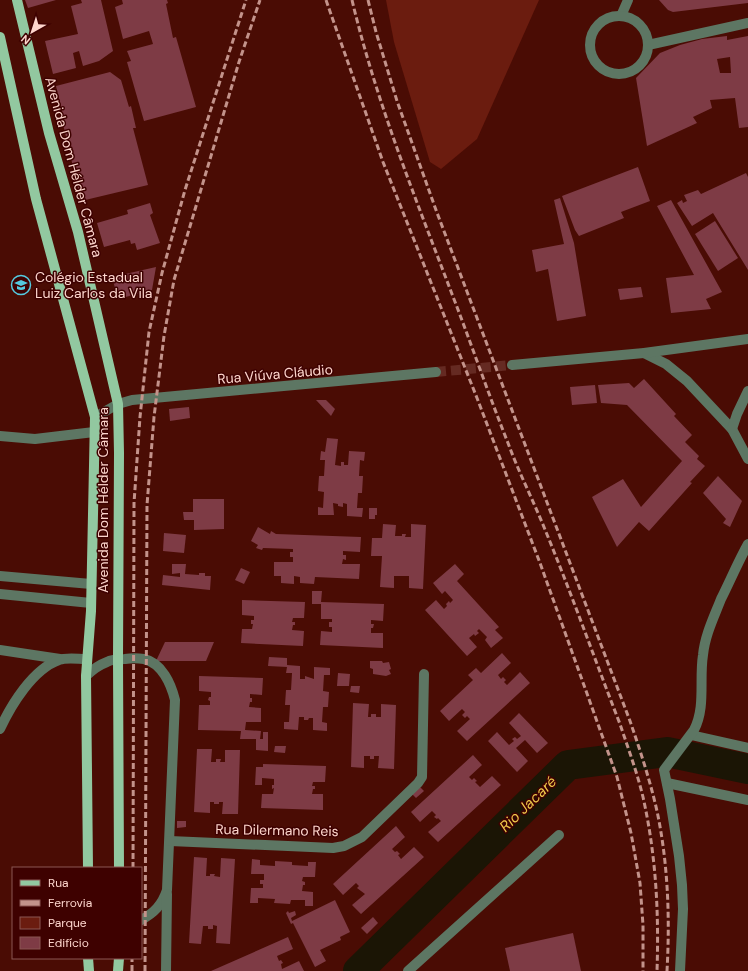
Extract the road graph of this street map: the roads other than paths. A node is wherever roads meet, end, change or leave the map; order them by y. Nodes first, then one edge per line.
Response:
1 (17, 0) edge
2 (628, 0) edge
3 (621, 16) junction
4 (748, 23) edge
5 (0, 37) edge
6 (648, 45) junction
7 (748, 339) edge
8 (644, 353) junction
9 (512, 366) tunnel mouth
10 (436, 372) tunnel mouth
11 (748, 391) edge
12 (118, 404) junction
13 (95, 417) junction
14 (732, 429) junction
15 (94, 432) junction
16 (0, 436) edge
17 (748, 459) edge
18 (748, 544) edge
19 (0, 576) edge
20 (91, 584) junction
21 (0, 594) edge
22 (91, 603) junction
23 (0, 650) edge
24 (60, 659) junction
25 (86, 659) junction
26 (118, 659) junction
27 (424, 674) dead end
28 (86, 676) junction
29 (0, 729) edge
30 (690, 736) junction
31 (748, 748) edge
32 (667, 783) junction
33 (748, 800) edge
34 (560, 835) dead end
35 (170, 841) junction
36 (88, 867) edge
37 (119, 867) edge
38 (167, 890) junction
39 (142, 919) edge
40 (88, 959) edge
41 (118, 959) edge
42 (89, 971) edge
43 (118, 971) edge
44 (166, 971) edge
45 (408, 971) edge
46 (680, 971) edge

1 - 12 main road, Avenida Dom Hélder Câmara
2 - 3 street
3 - 6 street
3 - 6 street
4 - 6 street
5 - 13 main road, Avenida Dom Hélder Câmara
7 - 8 street
8 - 9 street
8 - 14 street
10 - 12 street, Rua Viúva Cláudio
11 - 14 street
12 - 13 street, Rua Viúva Cláudio
12 - 26 main road, Avenida Dom Hélder Câmara
13 - 15 main road, Avenida Dom Hélder Câmara
14 - 17 street
15 - 16 street
15 - 20 main road, Avenida Dom Hélder Câmara
18 - 30 street
19 - 20 street
20 - 22 main road, Avenida Dom Hélder Câmara
21 - 22 street
22 - 25 main road, Avenida Dom Hélder Câmara
23 - 24 street
24 - 25 street
24 - 29 street
25 - 28 main road, Avenida Dom Hélder Câmara
26 - 28 street
26 - 35 street
26 - 37 main road, Avenida Dom Hélder Câmara
27 - 35 street, Rua Dilermano Reis
28 - 36 main road, Avenida Dom Hélder Câmara
30 - 31 street
30 - 32 street
32 - 33 street
32 - 46 street
34 - 45 street
35 - 38 street
38 - 39 street
38 - 44 street
40 - 42 main road
41 - 43 main road

